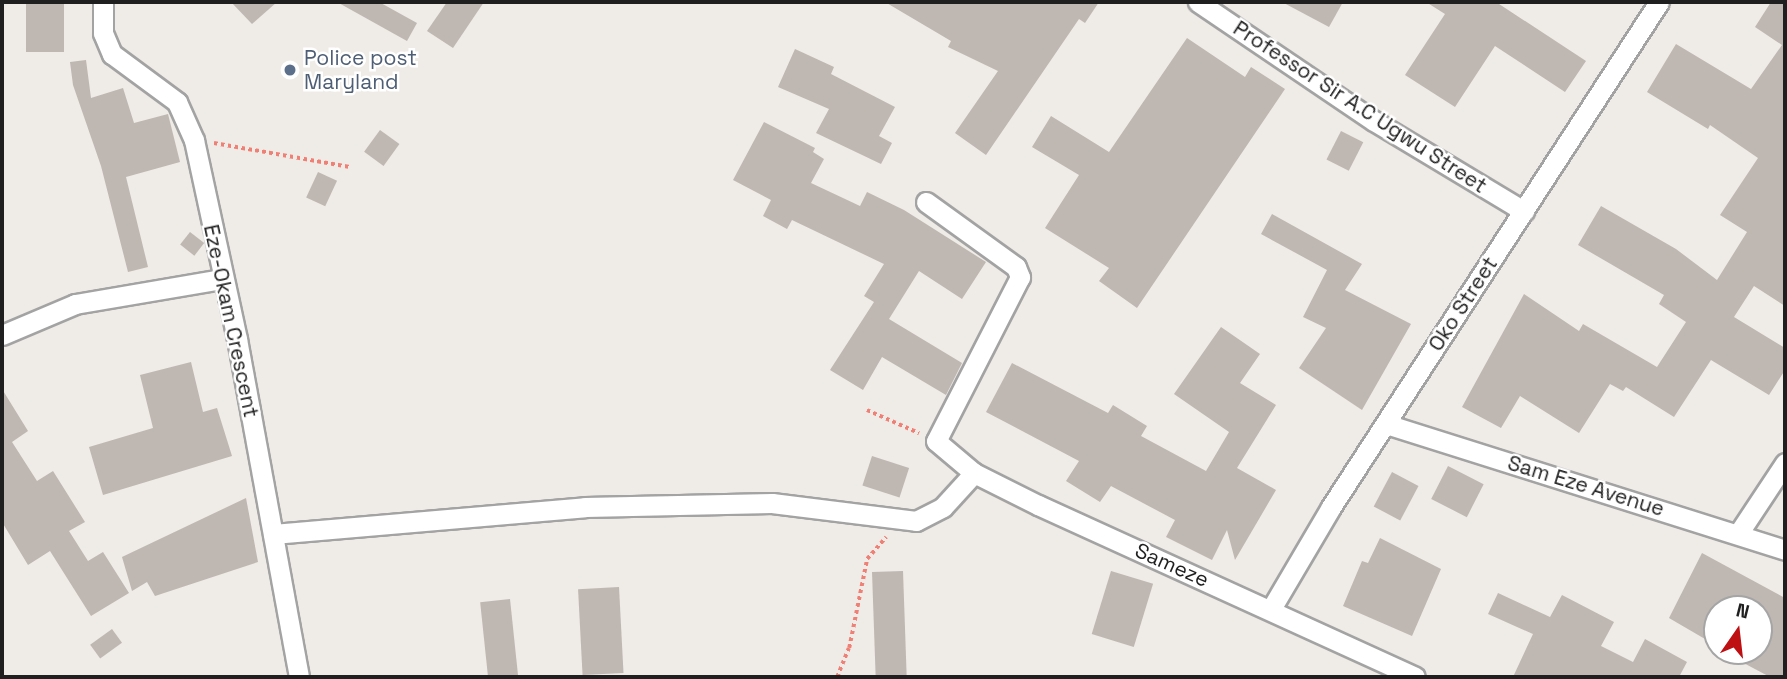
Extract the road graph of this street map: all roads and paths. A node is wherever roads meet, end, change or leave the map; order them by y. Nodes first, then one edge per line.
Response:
1 (103, 2) edge
2 (1198, 2) edge
3 (1659, 2) edge
4 (194, 140) junction
5 (350, 167) dead end
6 (926, 202) dead end
7 (1524, 211) junction
8 (220, 279) junction
9 (2, 335) edge
10 (867, 410) dead end
11 (1385, 424) junction
12 (936, 440) junction
13 (1785, 463) edge
14 (974, 473) junction
15 (896, 519) junction
16 (273, 534) junction
17 (1738, 534) junction
18 (1785, 550) edge
19 (1271, 609) junction
20 (299, 677) edge
21 (837, 677) edge
22 (1415, 677) edge

1 - 4 street, Eze-Okam Crescent
2 - 7 street, Professor Sir A.C Ugwu Street
3 - 7 street, Oko Street
4 - 5 path
4 - 8 street, Eze-Okam Crescent
6 - 12 street
7 - 11 street, Oko Street
8 - 9 street
8 - 16 street, Eze-Okam Crescent
10 - 12 path
11 - 17 street, Sam Eze Avenue
11 - 19 street, Oko Street
12 - 14 street, Sameze
13 - 17 street
14 - 15 street
14 - 19 street, Sameze
15 - 16 street
15 - 21 path
16 - 20 street, Eze-Okam Crescent
17 - 18 street, Sam Eze Avenue
19 - 22 street, Sameze

